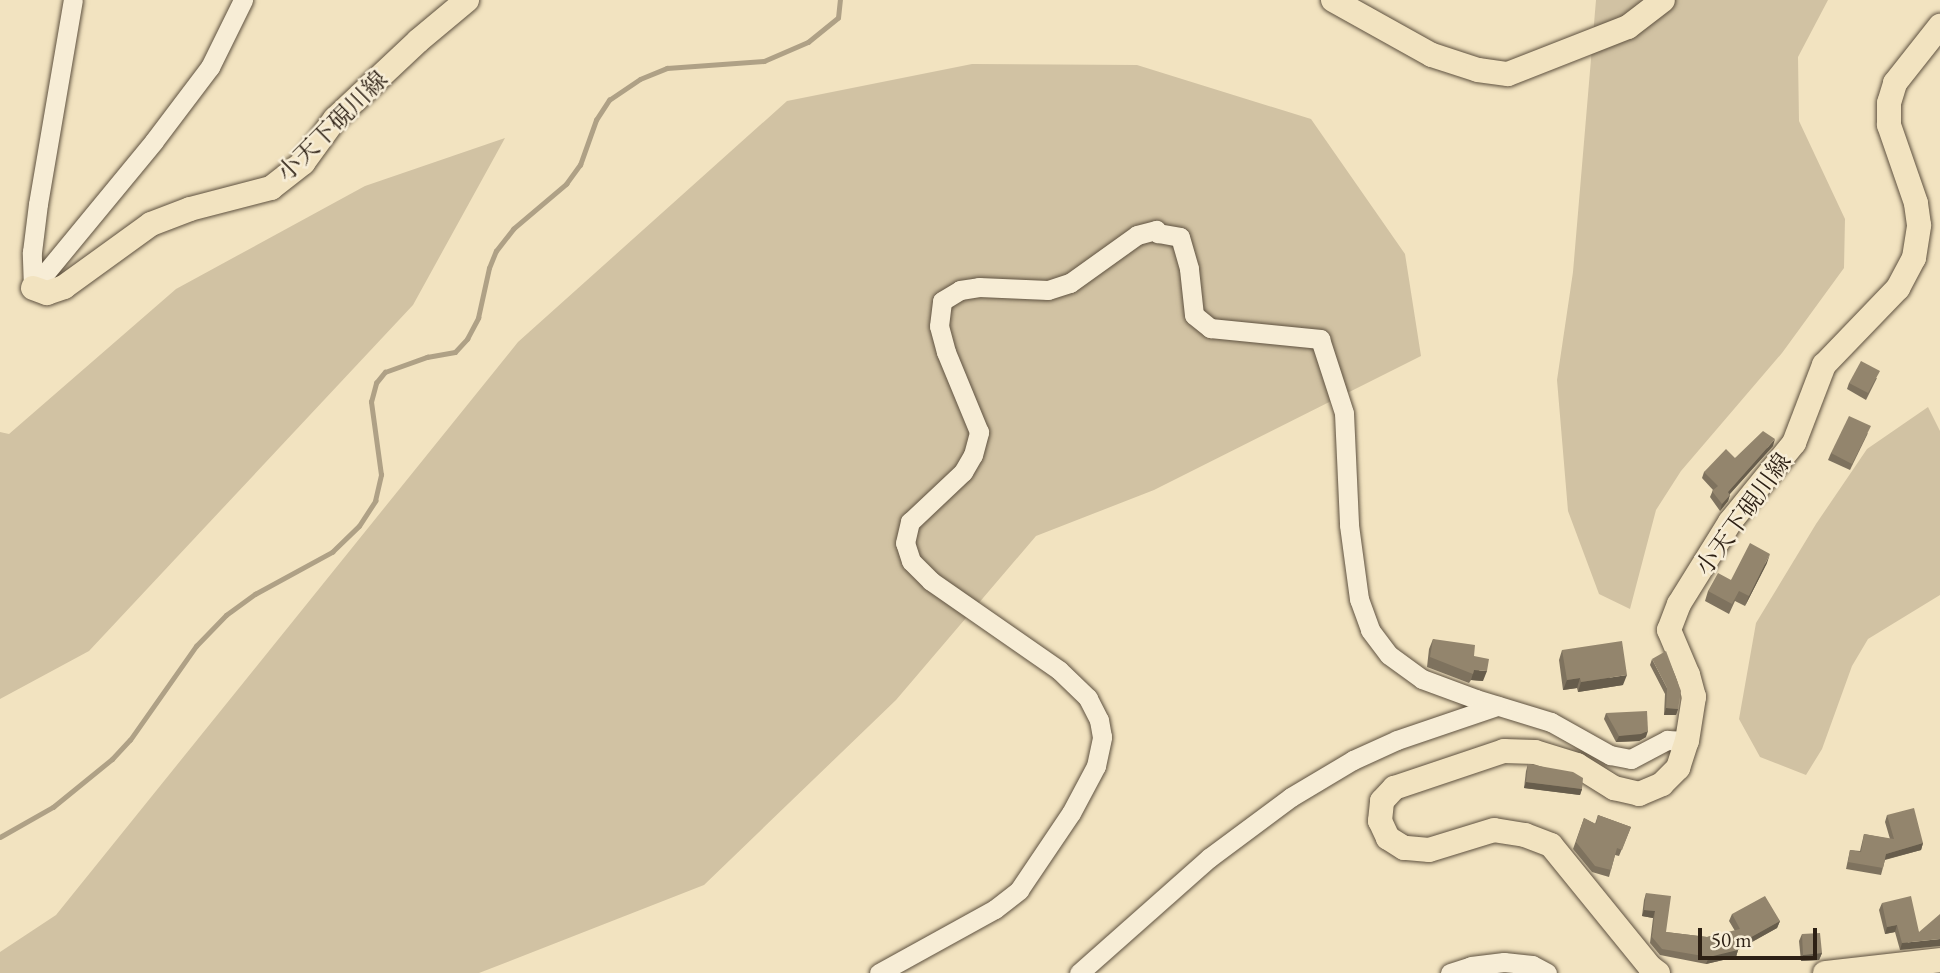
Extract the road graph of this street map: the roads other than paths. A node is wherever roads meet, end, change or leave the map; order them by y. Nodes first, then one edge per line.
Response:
1 (74, 0) edge
2 (243, 0) edge
3 (467, 0) edge
4 (1333, 0) edge
5 (1663, 0) edge
6 (1940, 26) edge
7 (33, 288) junction
8 (1497, 706) junction
9 (1687, 741) junction
10 (1940, 960) edge
11 (879, 973) edge
12 (1079, 973) edge
13 (1450, 973) edge
14 (1547, 973) edge
15 (1658, 973) edge
16 (1825, 973) edge

1 - 7 street
2 - 7 street
3 - 7 main road, 小天下硯川線
4 - 5 main road
6 - 9 main road, 小天下硯川線
8 - 9 street
8 - 11 street
8 - 12 street
9 - 15 main road, 小天下硯川線
10 - 16 main road
13 - 14 street

